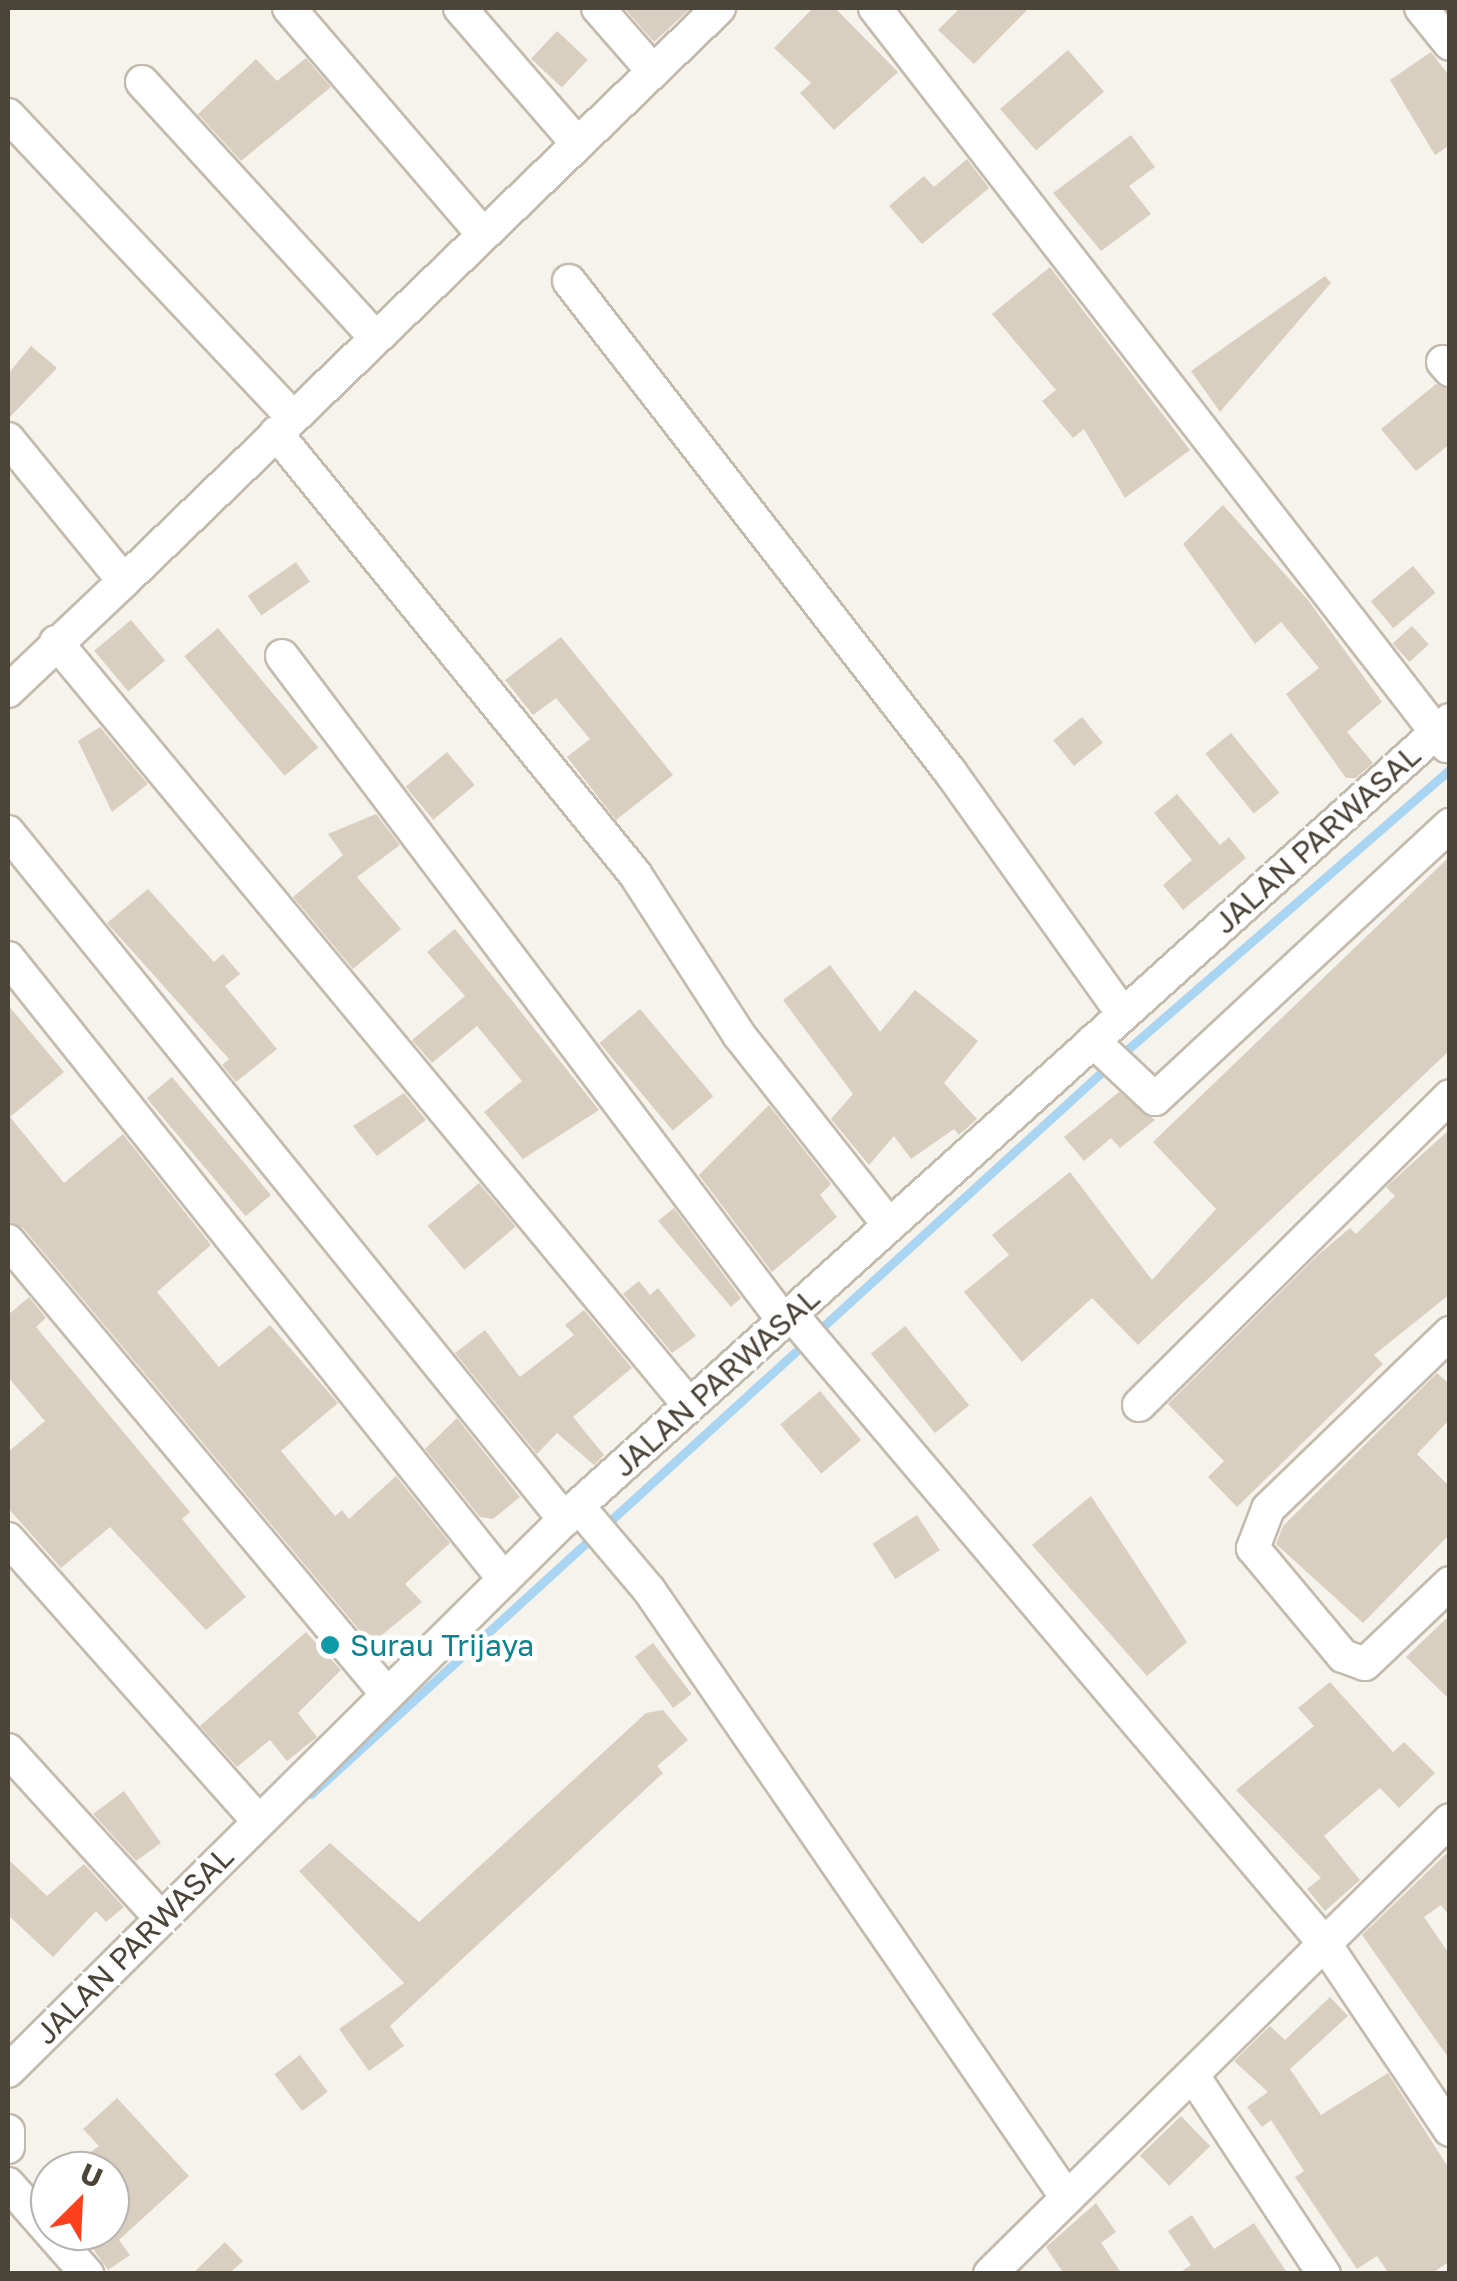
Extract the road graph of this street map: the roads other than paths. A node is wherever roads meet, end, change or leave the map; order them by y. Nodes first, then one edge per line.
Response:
1 (289, 8) edge
2 (460, 8) edge
3 (598, 8) edge
4 (719, 8) edge
5 (875, 8) edge
6 (1421, 8) edge
7 (1450, 44) edge
8 (652, 70) junction
9 (142, 82) dead end
10 (8, 115) edge
11 (577, 142) junction
12 (480, 230) junction
13 (570, 281) dead end
14 (371, 334) junction
15 (284, 424) junction
16 (8, 439) edge
17 (124, 581) junction
18 (56, 642) junction
19 (282, 656) dead end
20 (8, 691) edge
21 (1446, 738) edge
22 (1450, 825) edge
23 (8, 832) edge
24 (8, 958) edge
25 (1123, 1014) junction
26 (1106, 1056) junction
27 (1450, 1096) edge
28 (889, 1224) junction
29 (8, 1241) edge
30 (791, 1320) junction
31 (1450, 1333) edge
32 (689, 1404) junction
33 (1139, 1405) dead end
34 (588, 1522) junction
35 (8, 1538) edge
36 (504, 1579) junction
37 (1450, 1583) edge
38 (386, 1693) junction
39 (8, 1750) edge
40 (1450, 1820) edge
41 (258, 1821) junction
42 (161, 1918) junction
43 (1325, 1944) junction
44 (8, 2071) edge
45 (1194, 2078) junction
46 (1450, 2130) edge
47 (8, 2131) edge
48 (8, 2147) edge
49 (8, 2184) edge
50 (1067, 2198) junction
51 (1010, 2266) edge
52 (88, 2274) edge
53 (1324, 2274) edge

1 - 12 street
2 - 11 street
3 - 8 street
4 - 8 street
5 - 21 street
6 - 7 street
8 - 11 street
9 - 14 street
10 - 15 street
11 - 12 street
12 - 14 street
13 - 25 street
14 - 15 street
15 - 17 street
15 - 28 street
16 - 17 street
17 - 18 street
18 - 20 street
18 - 32 street
19 - 30 street
21 - 25 street, JALAN PARWASAL
22 - 26 street
23 - 34 street
24 - 36 street
25 - 26 street, JALAN PARWASAL
26 - 28 street, JALAN PARWASAL
27 - 33 street
28 - 30 street, JALAN PARWASAL
29 - 38 street
30 - 32 street, JALAN PARWASAL
30 - 43 street
31 - 37 street
32 - 34 street, JALAN PARWASAL
34 - 36 street, JALAN PARWASAL
34 - 50 street
35 - 41 street
36 - 38 street, JALAN PARWASAL
38 - 41 street, JALAN PARWASAL
39 - 42 street
40 - 43 street
41 - 42 street, JALAN PARWASAL
42 - 44 street, JALAN PARWASAL
43 - 45 street
43 - 46 street
45 - 50 street
45 - 53 street
47 - 48 street
49 - 52 street
50 - 51 street

